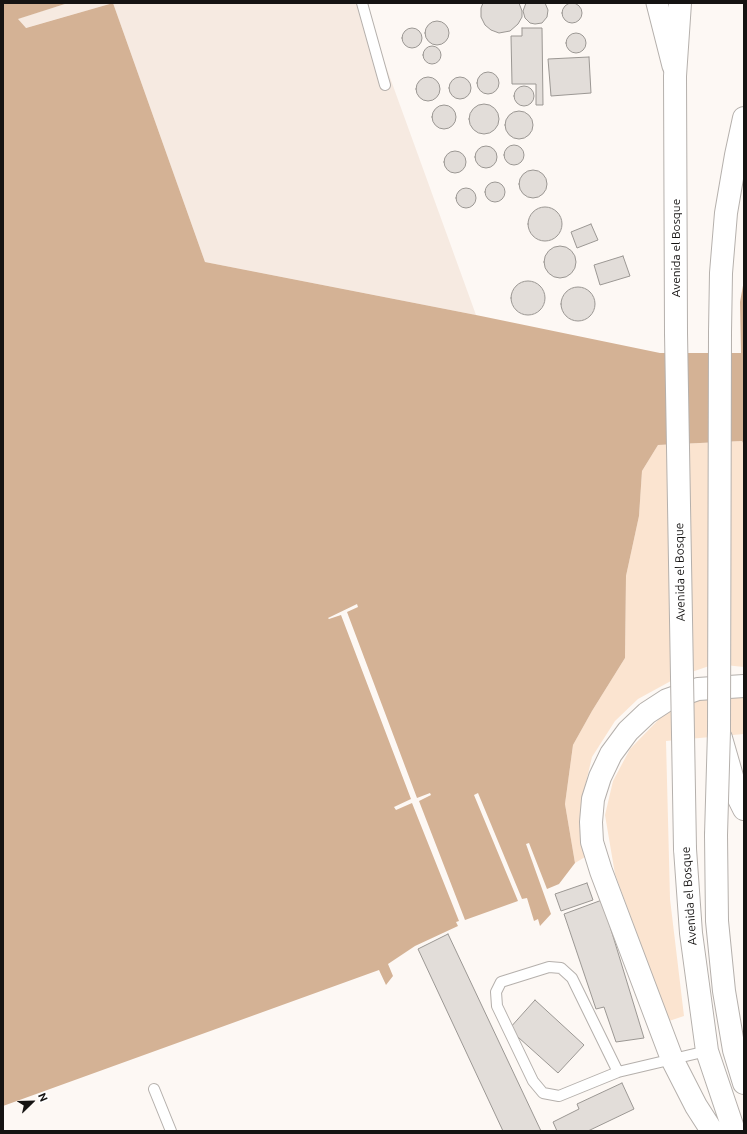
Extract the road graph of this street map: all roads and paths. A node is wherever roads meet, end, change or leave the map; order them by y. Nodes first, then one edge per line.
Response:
1 (362, 3) edge
2 (657, 3) edge
3 (679, 5) edge
4 (675, 76) junction
5 (385, 85) dead end
6 (744, 118) edge
7 (744, 686) edge
8 (719, 731) junction
9 (744, 809) edge
10 (707, 1051) junction
11 (672, 1059) junction
12 (618, 1072) junction
13 (744, 1083) edge
14 (154, 1088) dead end
15 (171, 1131) edge
16 (712, 1131) edge
17 (734, 1131) edge

1 - 5 lane
2 - 4 street
3 - 4 main road, Avenida el Bosque
4 - 10 main road, Avenida el Bosque, bridge
6 - 8 main road, bridge
7 - 11 main road
8 - 9 main road
8 - 13 main road, bridge
10 - 11 lane
10 - 17 main road, Avenida el Bosque
11 - 12 lane
11 - 16 main road
12 - 12 lane
14 - 15 lane

